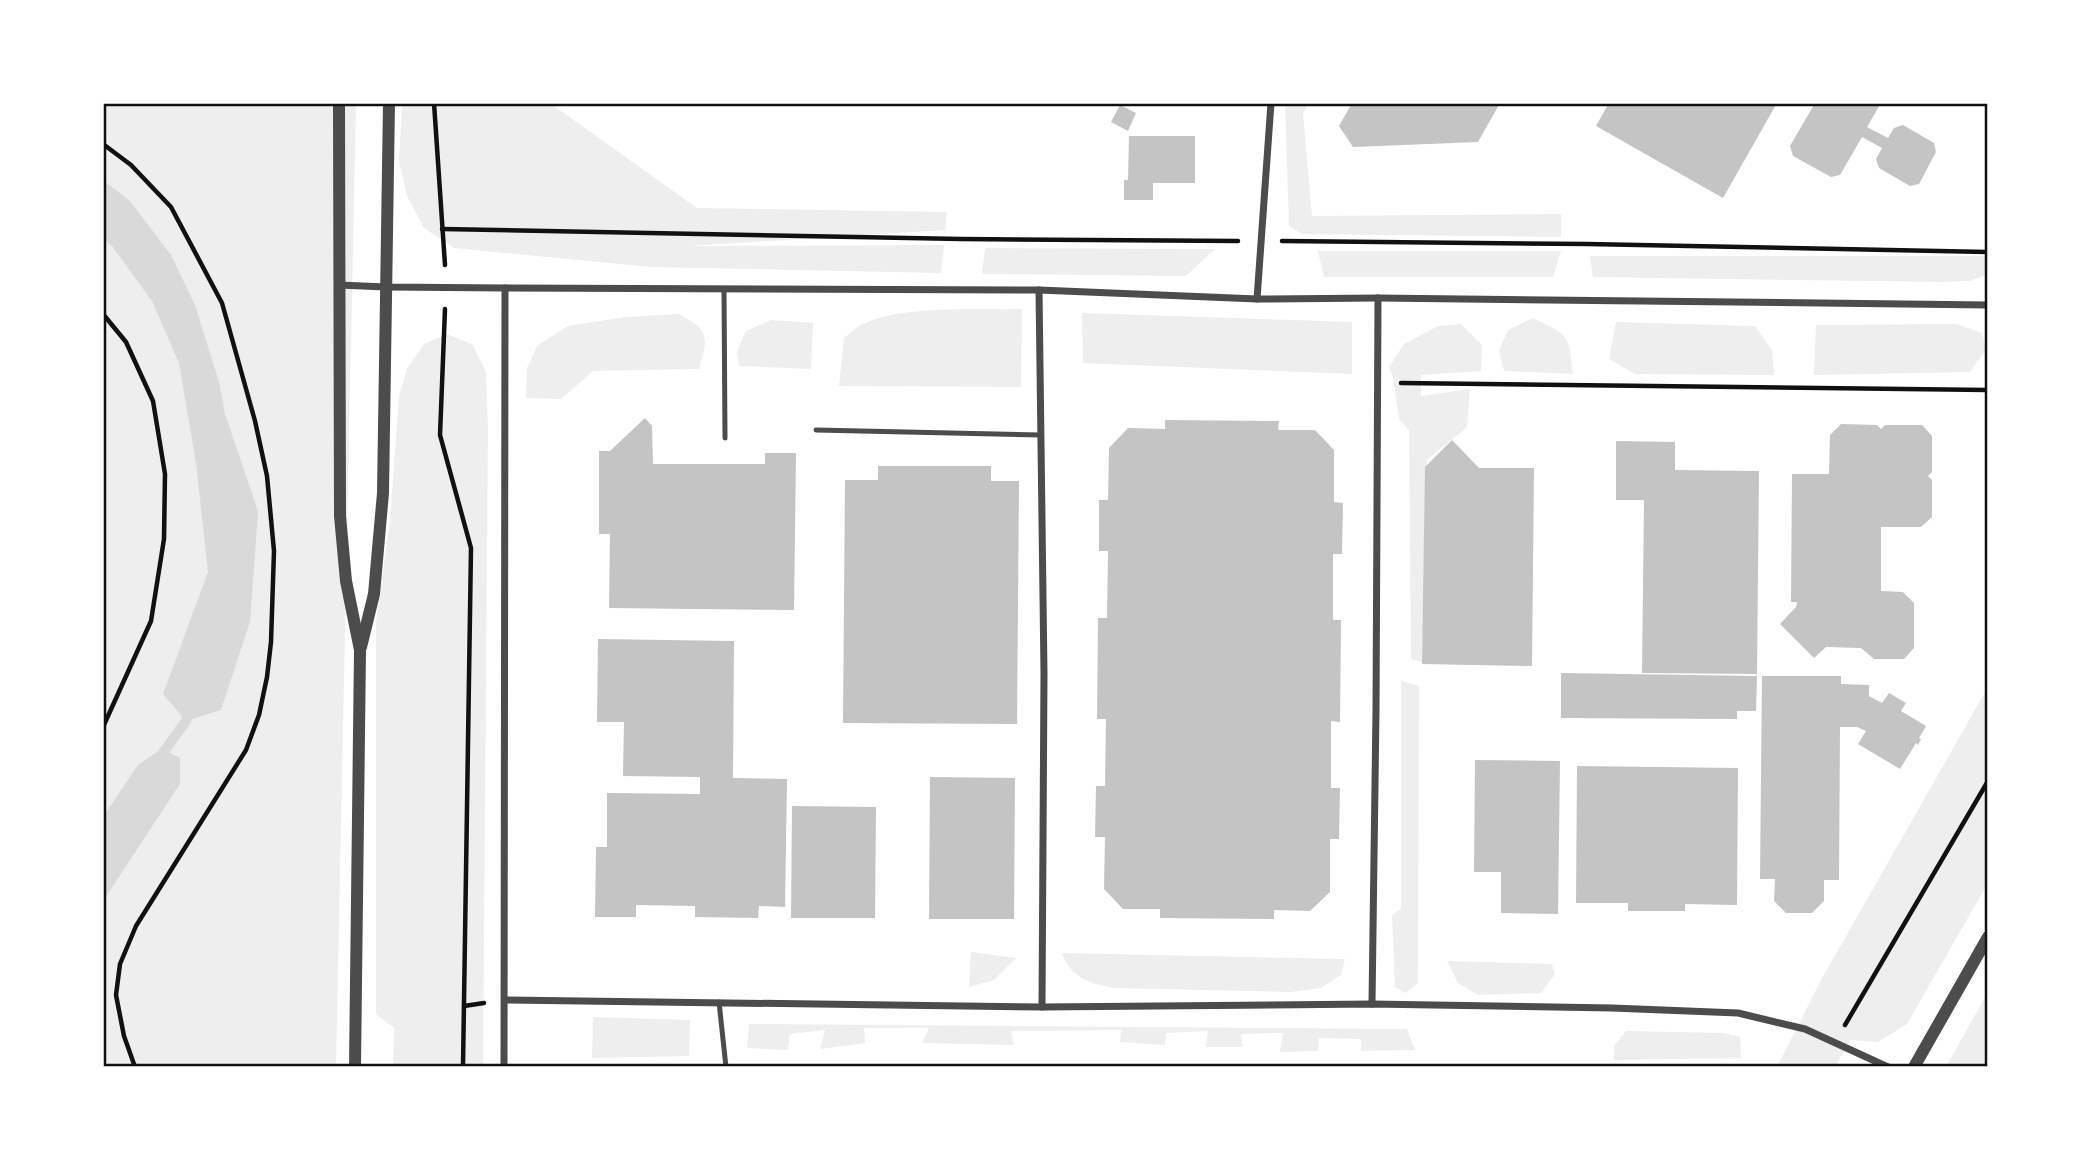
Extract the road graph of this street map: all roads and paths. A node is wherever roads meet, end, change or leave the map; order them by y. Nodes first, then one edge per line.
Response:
1 (339, 103) edge
2 (389, 103) edge
3 (434, 103) edge
4 (1271, 103) edge
5 (103, 144) edge
6 (442, 229) junction
7 (1261, 241) junction
8 (1988, 252) edge
9 (339, 285) junction
10 (446, 287) junction
11 (386, 288) junction
12 (505, 288) junction
13 (724, 289) junction
14 (1039, 290) junction
15 (1378, 298) junction
16 (1257, 299) junction
17 (1988, 305) edge
18 (103, 314) edge
19 (1377, 383) junction
20 (1988, 390) edge
21 (816, 430) dead end
22 (1041, 435) junction
23 (725, 438) dead end
24 (360, 650) junction
25 (103, 727) edge
26 (1988, 780) edge
27 (1988, 937) edge
28 (505, 1000) junction
29 (719, 1002) junction
30 (1372, 1004) junction
31 (1042, 1006) junction
32 (1835, 1042) junction
33 (135, 1067) edge
34 (355, 1067) edge
35 (463, 1067) edge
36 (504, 1067) edge
37 (726, 1067) edge
38 (1888, 1067) edge
39 (1914, 1067) edge

1 - 9 street
2 - 11 street
3 - 6 path
4 - 7 street
5 - 33 path
6 - 7 path
6 - 10 path
7 - 8 path
7 - 16 street
9 - 11 street
9 - 24 street
10 - 11 street
10 - 12 street
10 - 35 path
11 - 24 street
12 - 13 street
12 - 28 street
13 - 14 street
13 - 23 lane
14 - 16 street
14 - 22 street
15 - 16 street
15 - 17 street
15 - 19 street
18 - 25 path
19 - 20 path
19 - 30 street
21 - 22 lane
22 - 31 street
24 - 34 street
26 - 32 path
27 - 39 street
28 - 29 street
28 - 36 street
29 - 31 street
29 - 37 lane
30 - 31 street
30 - 32 street
32 - 38 street

